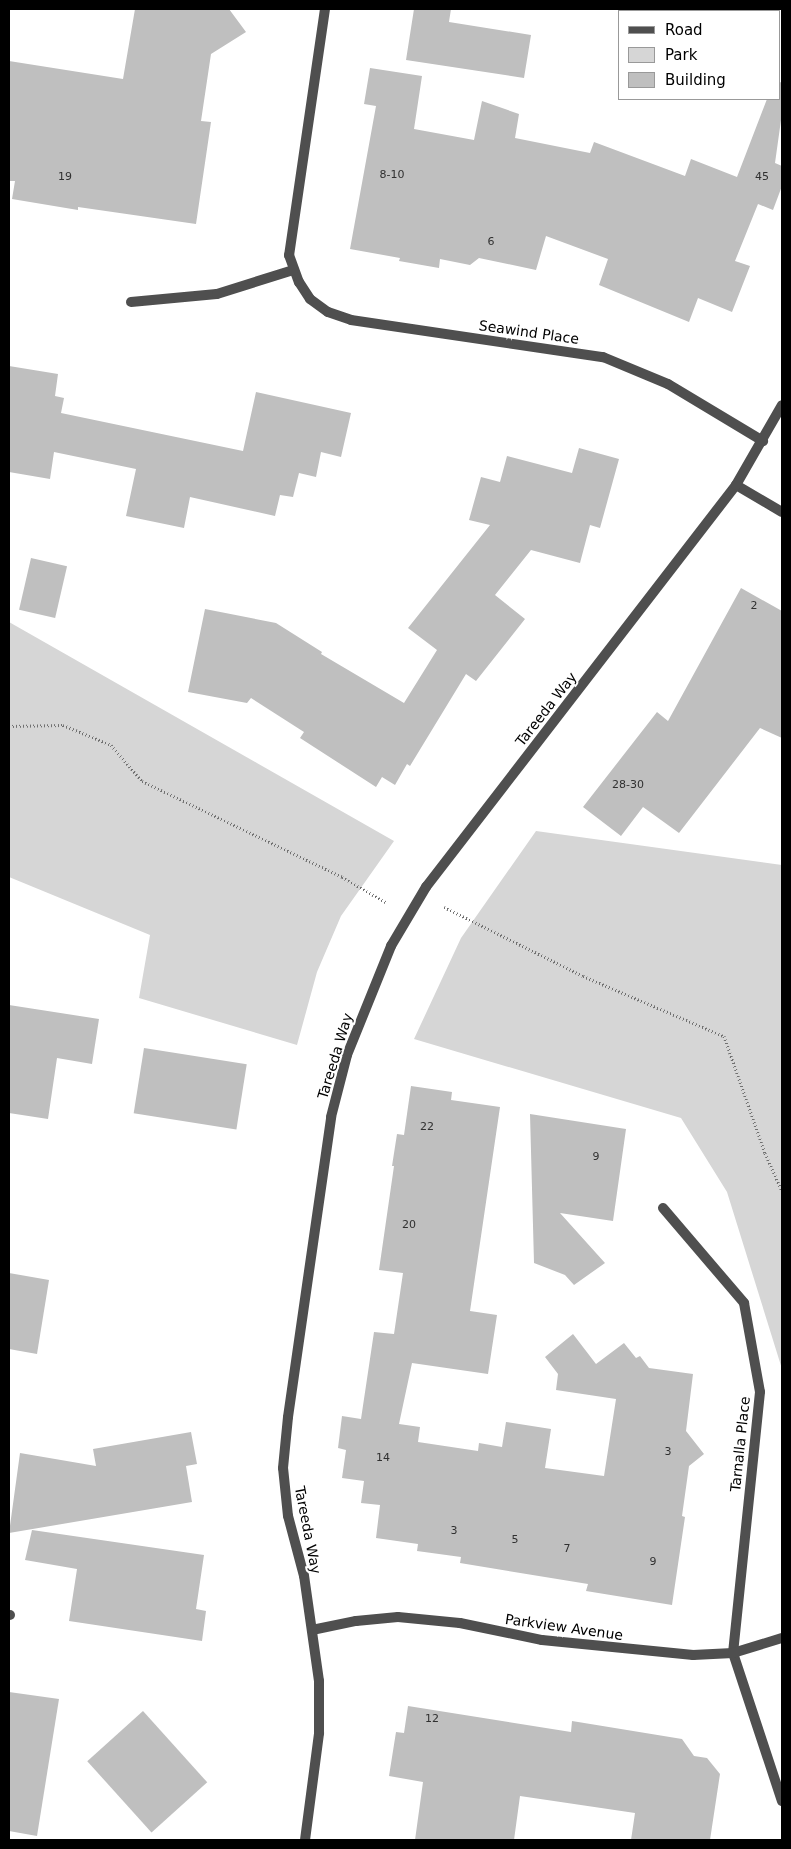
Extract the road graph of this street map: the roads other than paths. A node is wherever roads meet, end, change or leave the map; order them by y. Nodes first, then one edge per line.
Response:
1 (325, 9) edge
2 (294, 270) junction
3 (131, 302) dead end
4 (782, 405) edge
5 (763, 441) junction
6 (736, 485) junction
7 (782, 512) edge
8 (663, 1208) dead end
9 (312, 1630) junction
10 (782, 1638) edge
11 (733, 1654) junction
12 (782, 1801) edge
13 (305, 1840) edge

1 - 2 street, Seawind Place
2 - 3 street
2 - 5 street, Seawind Place
4 - 5 street, Tareeda Way
5 - 6 street, Tareeda Way
6 - 7 street
6 - 9 street, Tareeda Way
8 - 11 street, Tarnalla Place
9 - 11 street, Parkview Avenue
9 - 13 street, Tareeda Way
10 - 11 street, Parkview Avenue
11 - 12 street

